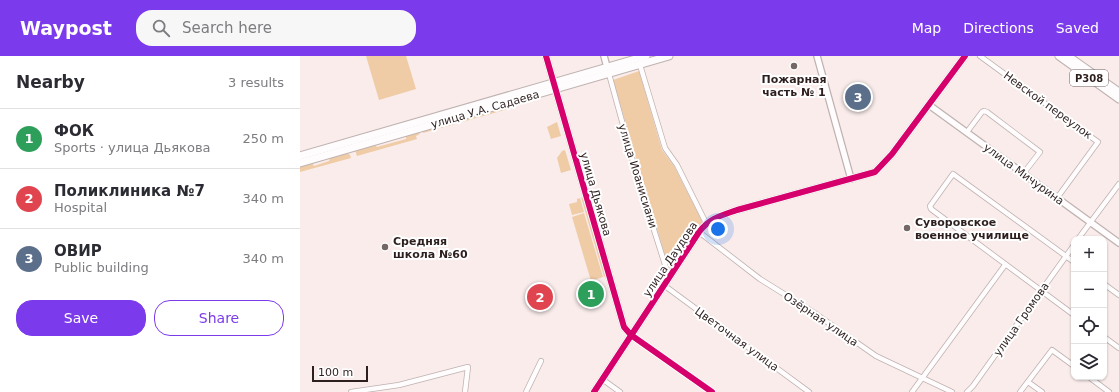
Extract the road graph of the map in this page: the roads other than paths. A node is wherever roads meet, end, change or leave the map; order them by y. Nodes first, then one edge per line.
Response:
1 (546, 56) edge
2 (604, 56) edge
3 (646, 56) edge
4 (669, 56) edge
5 (817, 56) edge
6 (965, 56) edge
7 (980, 56) edge
8 (1058, 56) edge
9 (1068, 56) edge
10 (638, 60) edge
11 (608, 70) junction
12 (554, 86) junction
13 (1119, 92) edge
14 (1119, 99) edge
15 (929, 105) junction
16 (967, 132) junction
17 (300, 156) edge
18 (300, 163) edge
19 (1023, 174) junction
20 (851, 179) junction
21 (1119, 184) edge
22 (1057, 198) junction
23 (706, 223) junction
24 (1090, 223) junction
25 (699, 232) junction
26 (1080, 236) edge
27 (1119, 243) edge
28 (1071, 249) edge
29 (1066, 256) junction
30 (1071, 260) edge
31 (1006, 265) junction
32 (671, 276) junction
33 (664, 286) junction
34 (1107, 286) edge
35 (1040, 291) junction
36 (1119, 295) edge
37 (1071, 313) edge
38 (631, 335) junction
39 (1107, 339) edge
40 (1119, 348) edge
41 (541, 361) dead end
42 (1071, 364) edge
43 (922, 378) junction
44 (602, 379) junction
45 (1093, 380) edge
46 (1028, 382) junction
47 (399, 385) junction
48 (351, 392) edge
49 (398, 392) edge
50 (465, 392) edge
51 (526, 392) edge
52 (594, 392) edge
53 (620, 392) edge
54 (712, 392) edge
55 (809, 392) edge
56 (912, 392) edge
57 (952, 392) edge
58 (967, 392) edge
59 (1020, 392) edge
60 (1042, 392) edge
61 (1110, 392) edge

1 - 12 street, улица Дьякова
2 - 11 street, улица Иоанисиани
3 - 10 main road, улица У.А. Садаева
4 - 10 main road, улица У.А. Садаева
5 - 20 street
6 - 15 street, улица Даудова
7 - 22 street, Невской переулок
8 - 14 main road, P308
9 - 13 main road, P308
10 - 11 main road, улица У.А. Садаева
10 - 23 street
11 - 12 main road, улица У.А. Садаева
11 - 32 street, улица Иоанисиани
12 - 17 main road, улица У.А. Садаева
12 - 18 main road, улица У.А. Садаева
12 - 38 street, улица Дьякова
15 - 16 street, улица Мичурина
15 - 20 street, улица Даудова
16 - 19 street, улица Мичурина
16 - 19 street
19 - 22 street, улица Мичурина
20 - 23 street, улица Даудова
21 - 24 street
22 - 24 street, улица Мичурина
23 - 25 street, улица Даудова
24 - 26 street
24 - 27 street, улица Мичурина
25 - 32 street, улица Даудова
25 - 43 street, Озёрная улица
28 - 29 street, улица Громова
29 - 30 street
29 - 31 street
29 - 35 street, улица Громова
31 - 35 street
31 - 43 street
32 - 33 street, улица Даудова
33 - 38 street, улица Даудова
33 - 55 street, Цветочная улица
34 - 36 street
35 - 37 street
35 - 58 street, улица Громова
38 - 44 street, улица Даудова
38 - 54 street
39 - 40 street
41 - 51 street
42 - 46 street
43 - 56 street
43 - 57 street, Озёрная улица
44 - 52 street, улица Даудова
44 - 53 street
45 - 61 street
46 - 59 street
46 - 60 street
47 - 48 street
47 - 49 street
47 - 50 street

